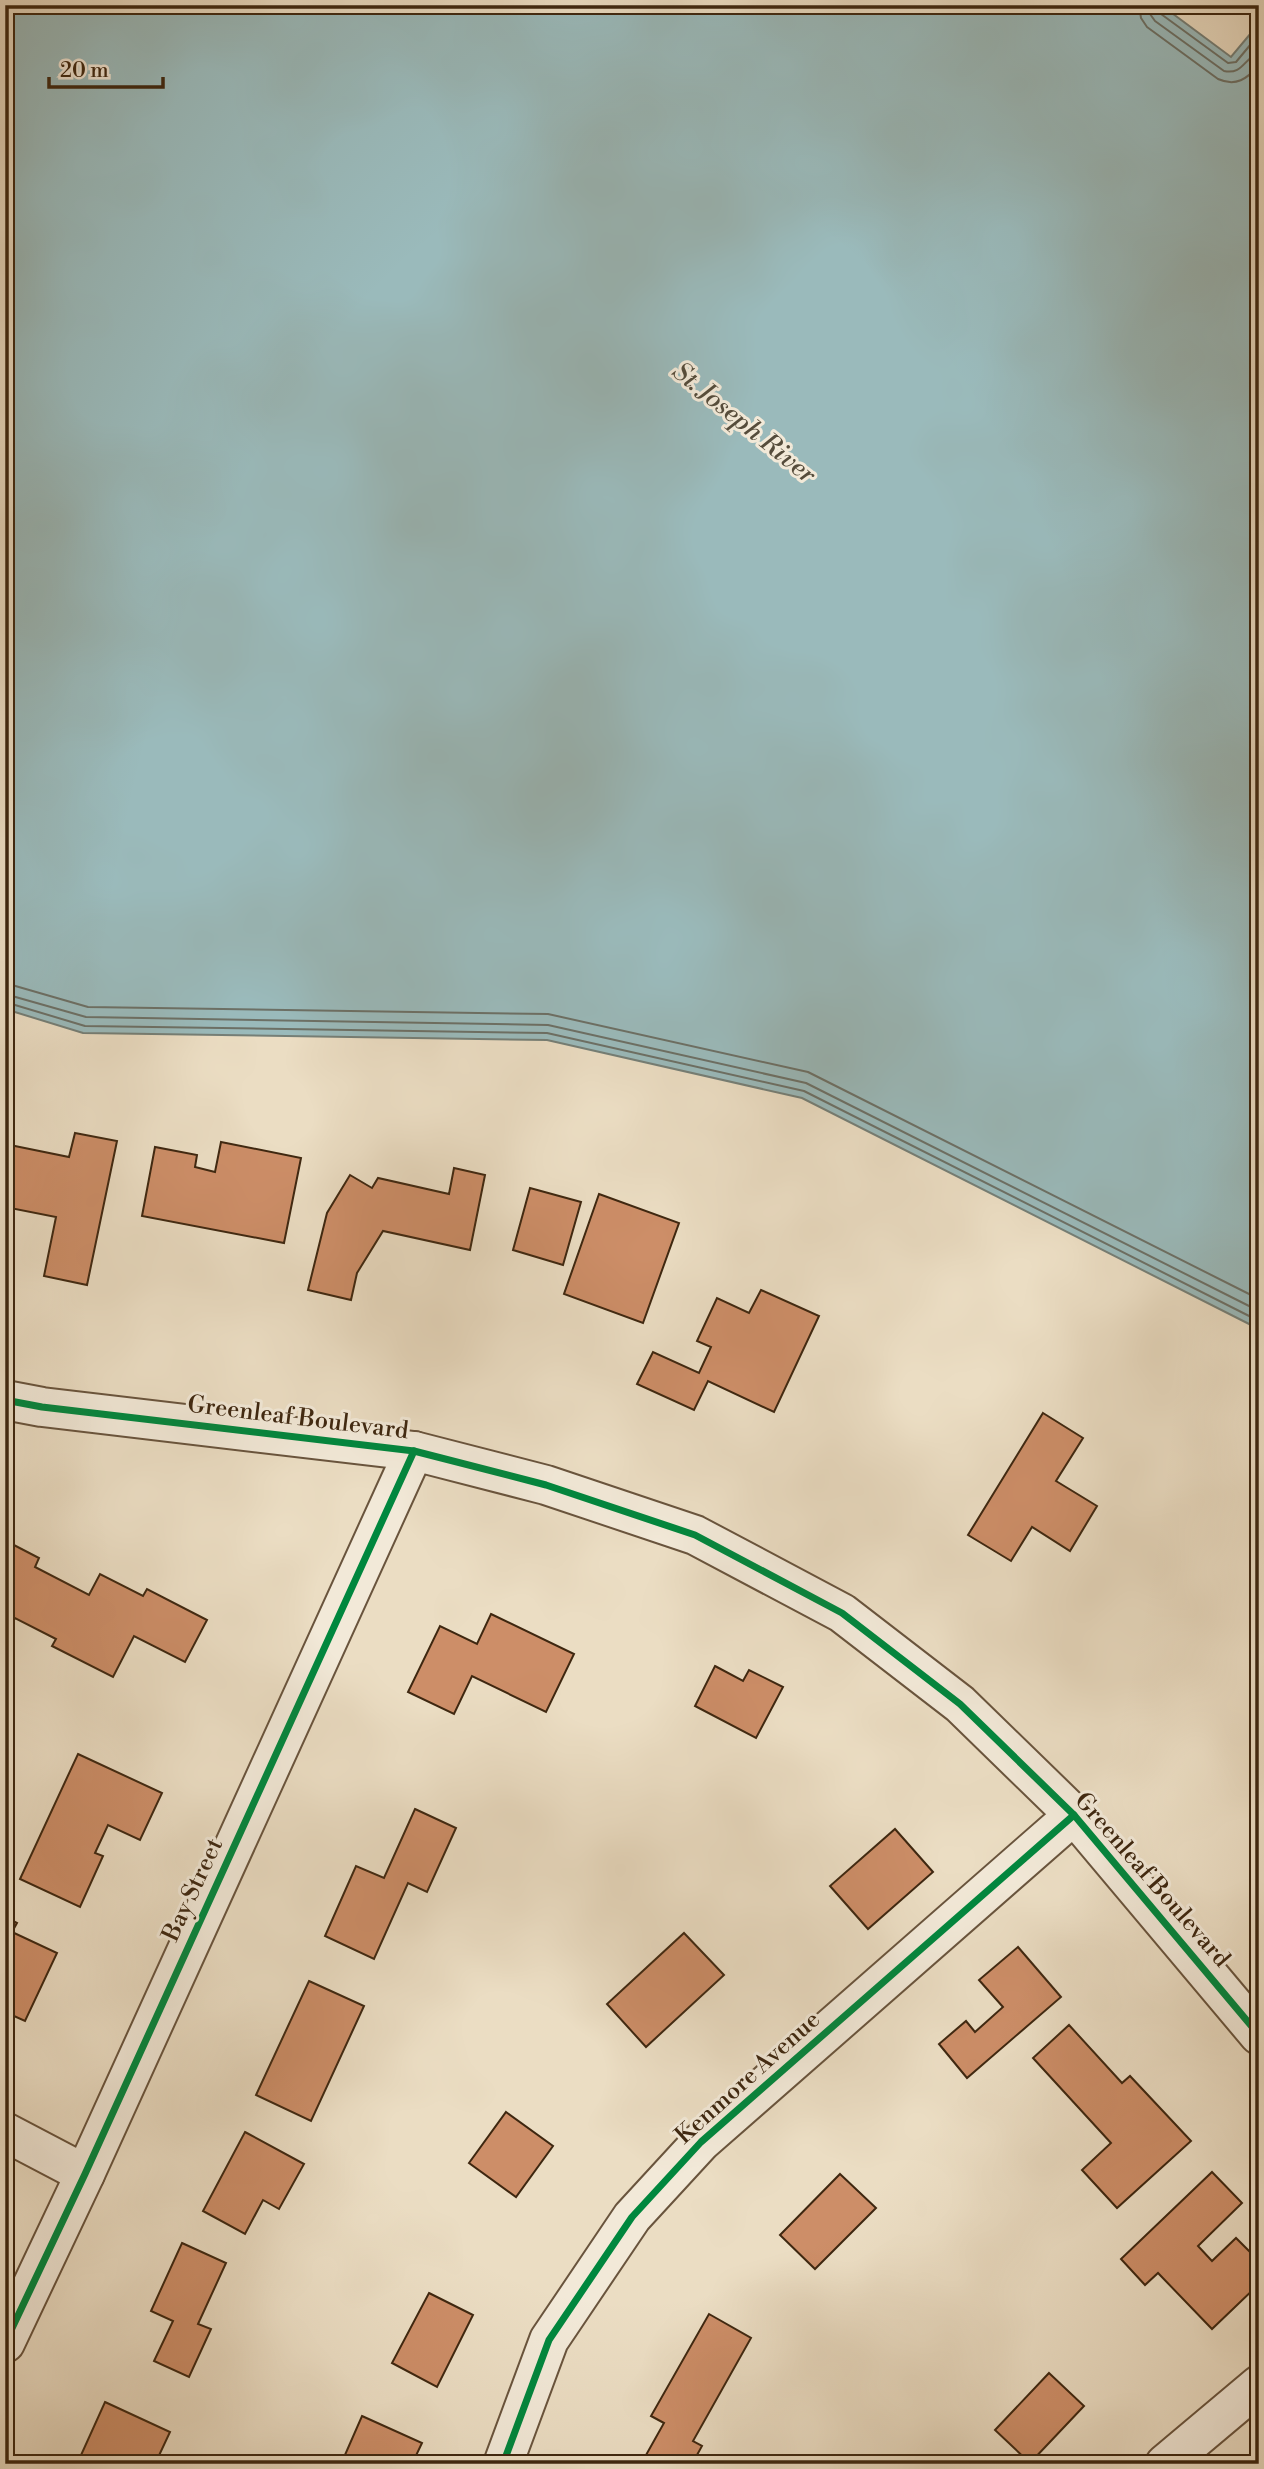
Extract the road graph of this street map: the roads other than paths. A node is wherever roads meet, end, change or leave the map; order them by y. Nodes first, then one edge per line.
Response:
1 (5, 1400) edge
2 (414, 1451) junction
3 (1074, 1815) junction
4 (1259, 2035) edge
5 (5, 2132) edge
6 (85, 2174) junction
7 (5, 2343) edge
8 (1259, 2385) edge
9 (503, 2464) edge
10 (1165, 2464) edge

1 - 2 street, Greenleaf Boulevard
2 - 3 street, Greenleaf Boulevard
2 - 6 street, Bay Street
3 - 4 street, Greenleaf Boulevard
3 - 9 street, Kenmore Avenue
5 - 6 street
6 - 7 street, Bay Street
8 - 10 street

